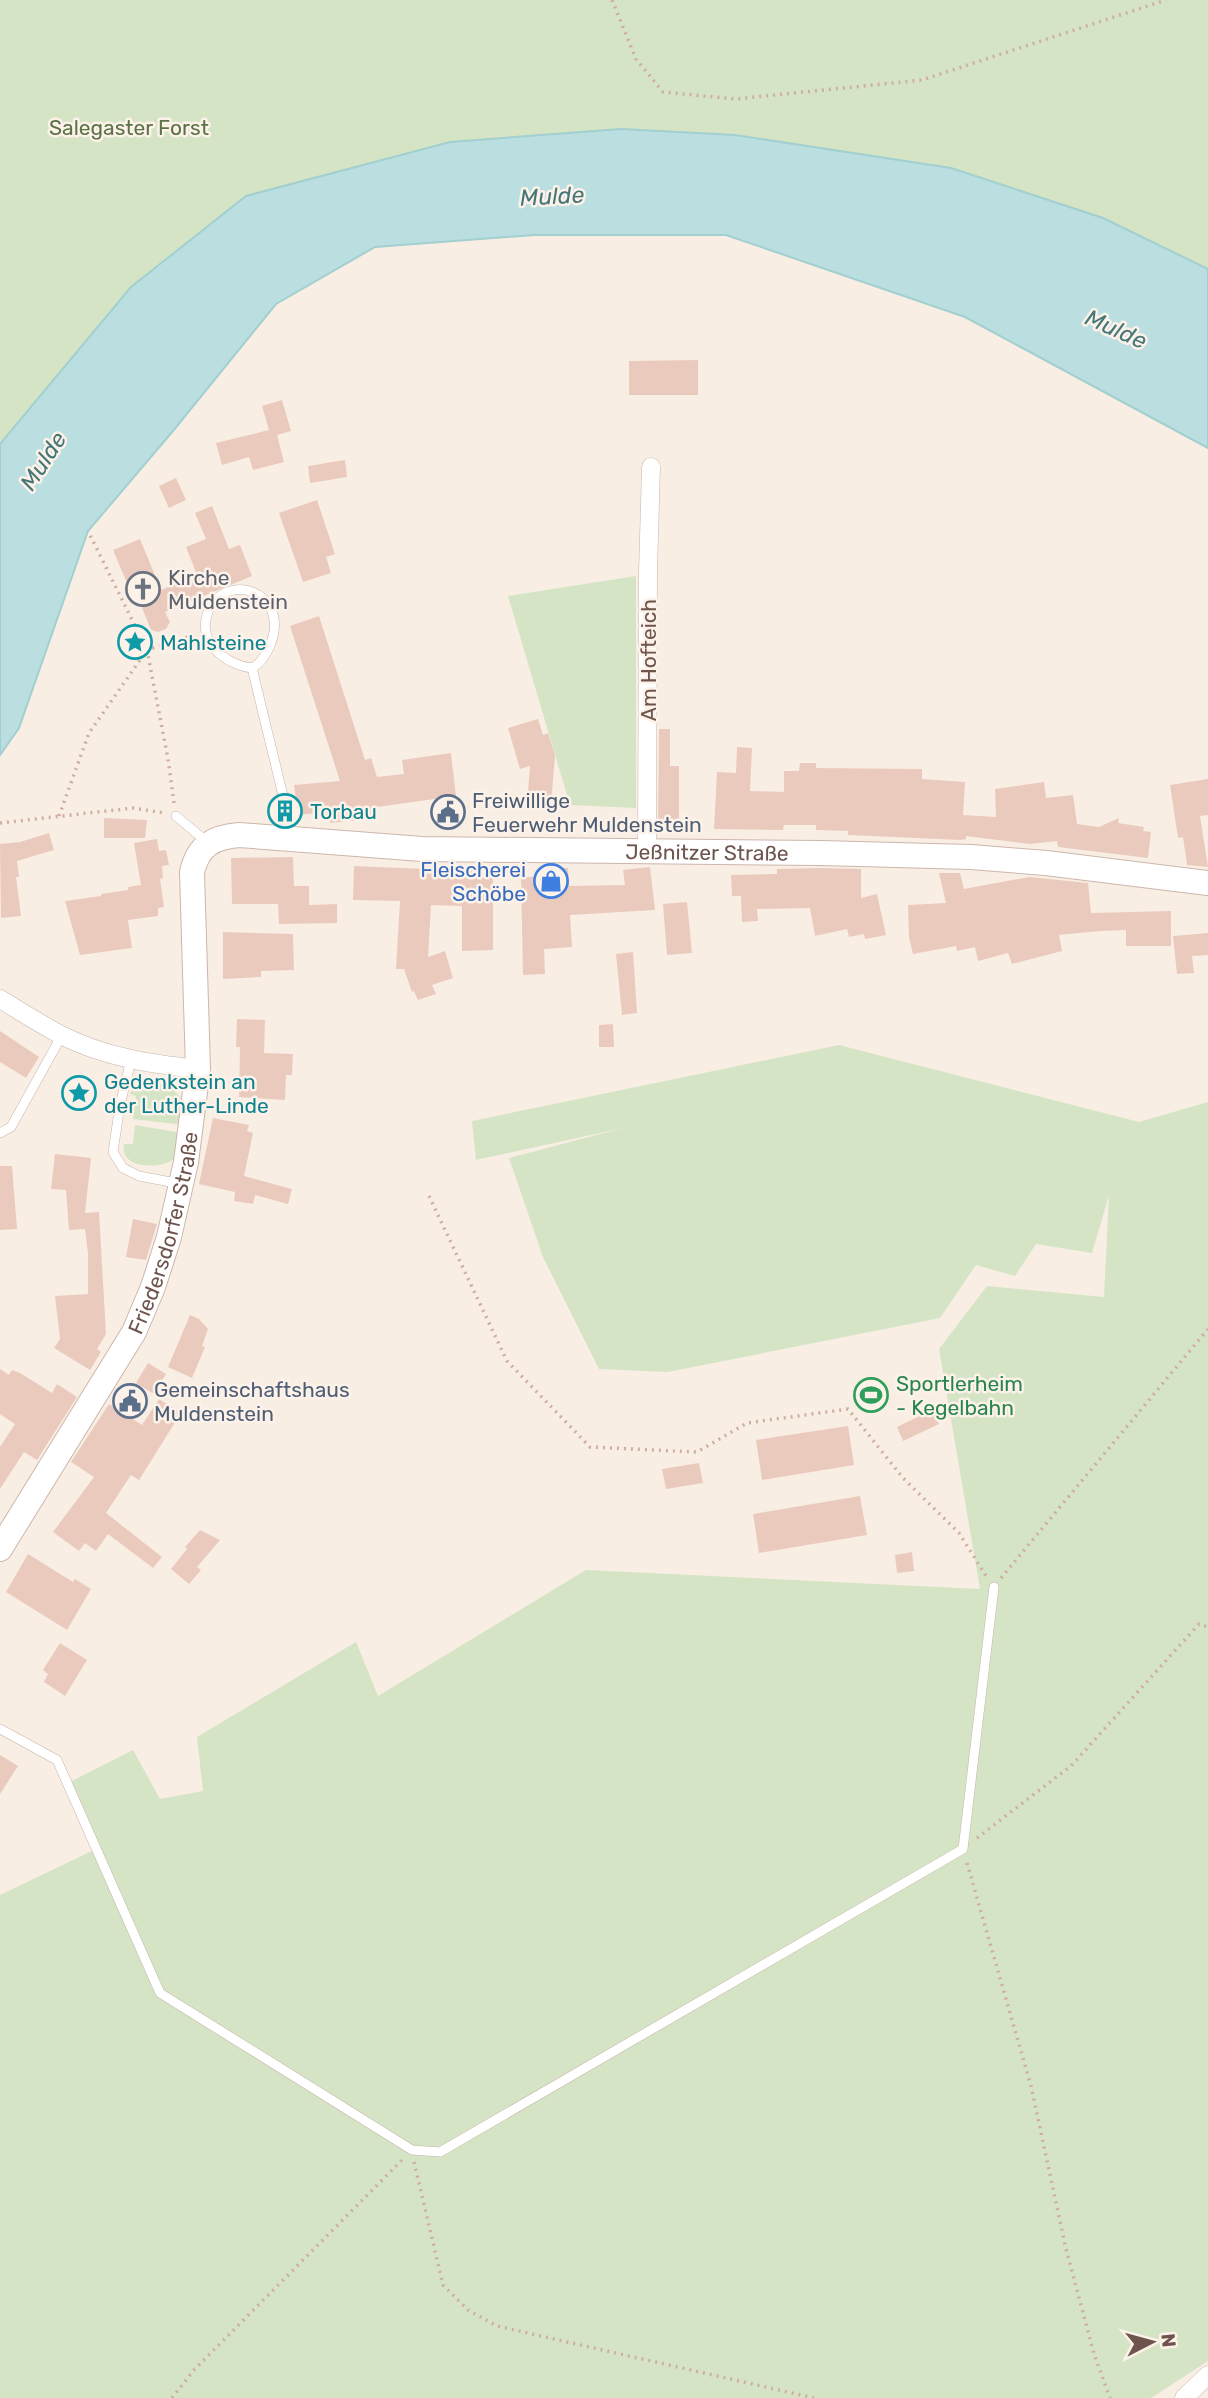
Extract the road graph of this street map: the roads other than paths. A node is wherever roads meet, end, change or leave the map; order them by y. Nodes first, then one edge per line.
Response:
1 (652, 467) dead end
2 (251, 668) junction
3 (176, 816) road end
4 (289, 838) junction
5 (209, 843) junction
6 (647, 852) junction
7 (1208, 883) edge
8 (0, 999) edge
9 (62, 1035) junction
10 (131, 1060) junction
11 (198, 1069) junction
12 (0, 1133) edge
13 (182, 1184) junction
14 (0, 1549) edge
15 (994, 1587) road end
16 (0, 1729) edge
17 (1208, 2375) edge
18 (1184, 2398) edge

1 - 6 street, Am Hofteich
2 - 2 lane
2 - 4 lane
3 - 5 lane
4 - 5 main road, Jeßnitzer Straße
4 - 6 main road, Jeßnitzer Straße
5 - 11 main road, Friedersdorfer Straße
6 - 7 main road, Jeßnitzer Straße
8 - 9 street
9 - 10 street
9 - 12 lane
10 - 11 street
10 - 13 lane
11 - 13 main road, Friedersdorfer Straße
13 - 14 main road, Friedersdorfer Straße
15 - 16 lane
17 - 18 street

